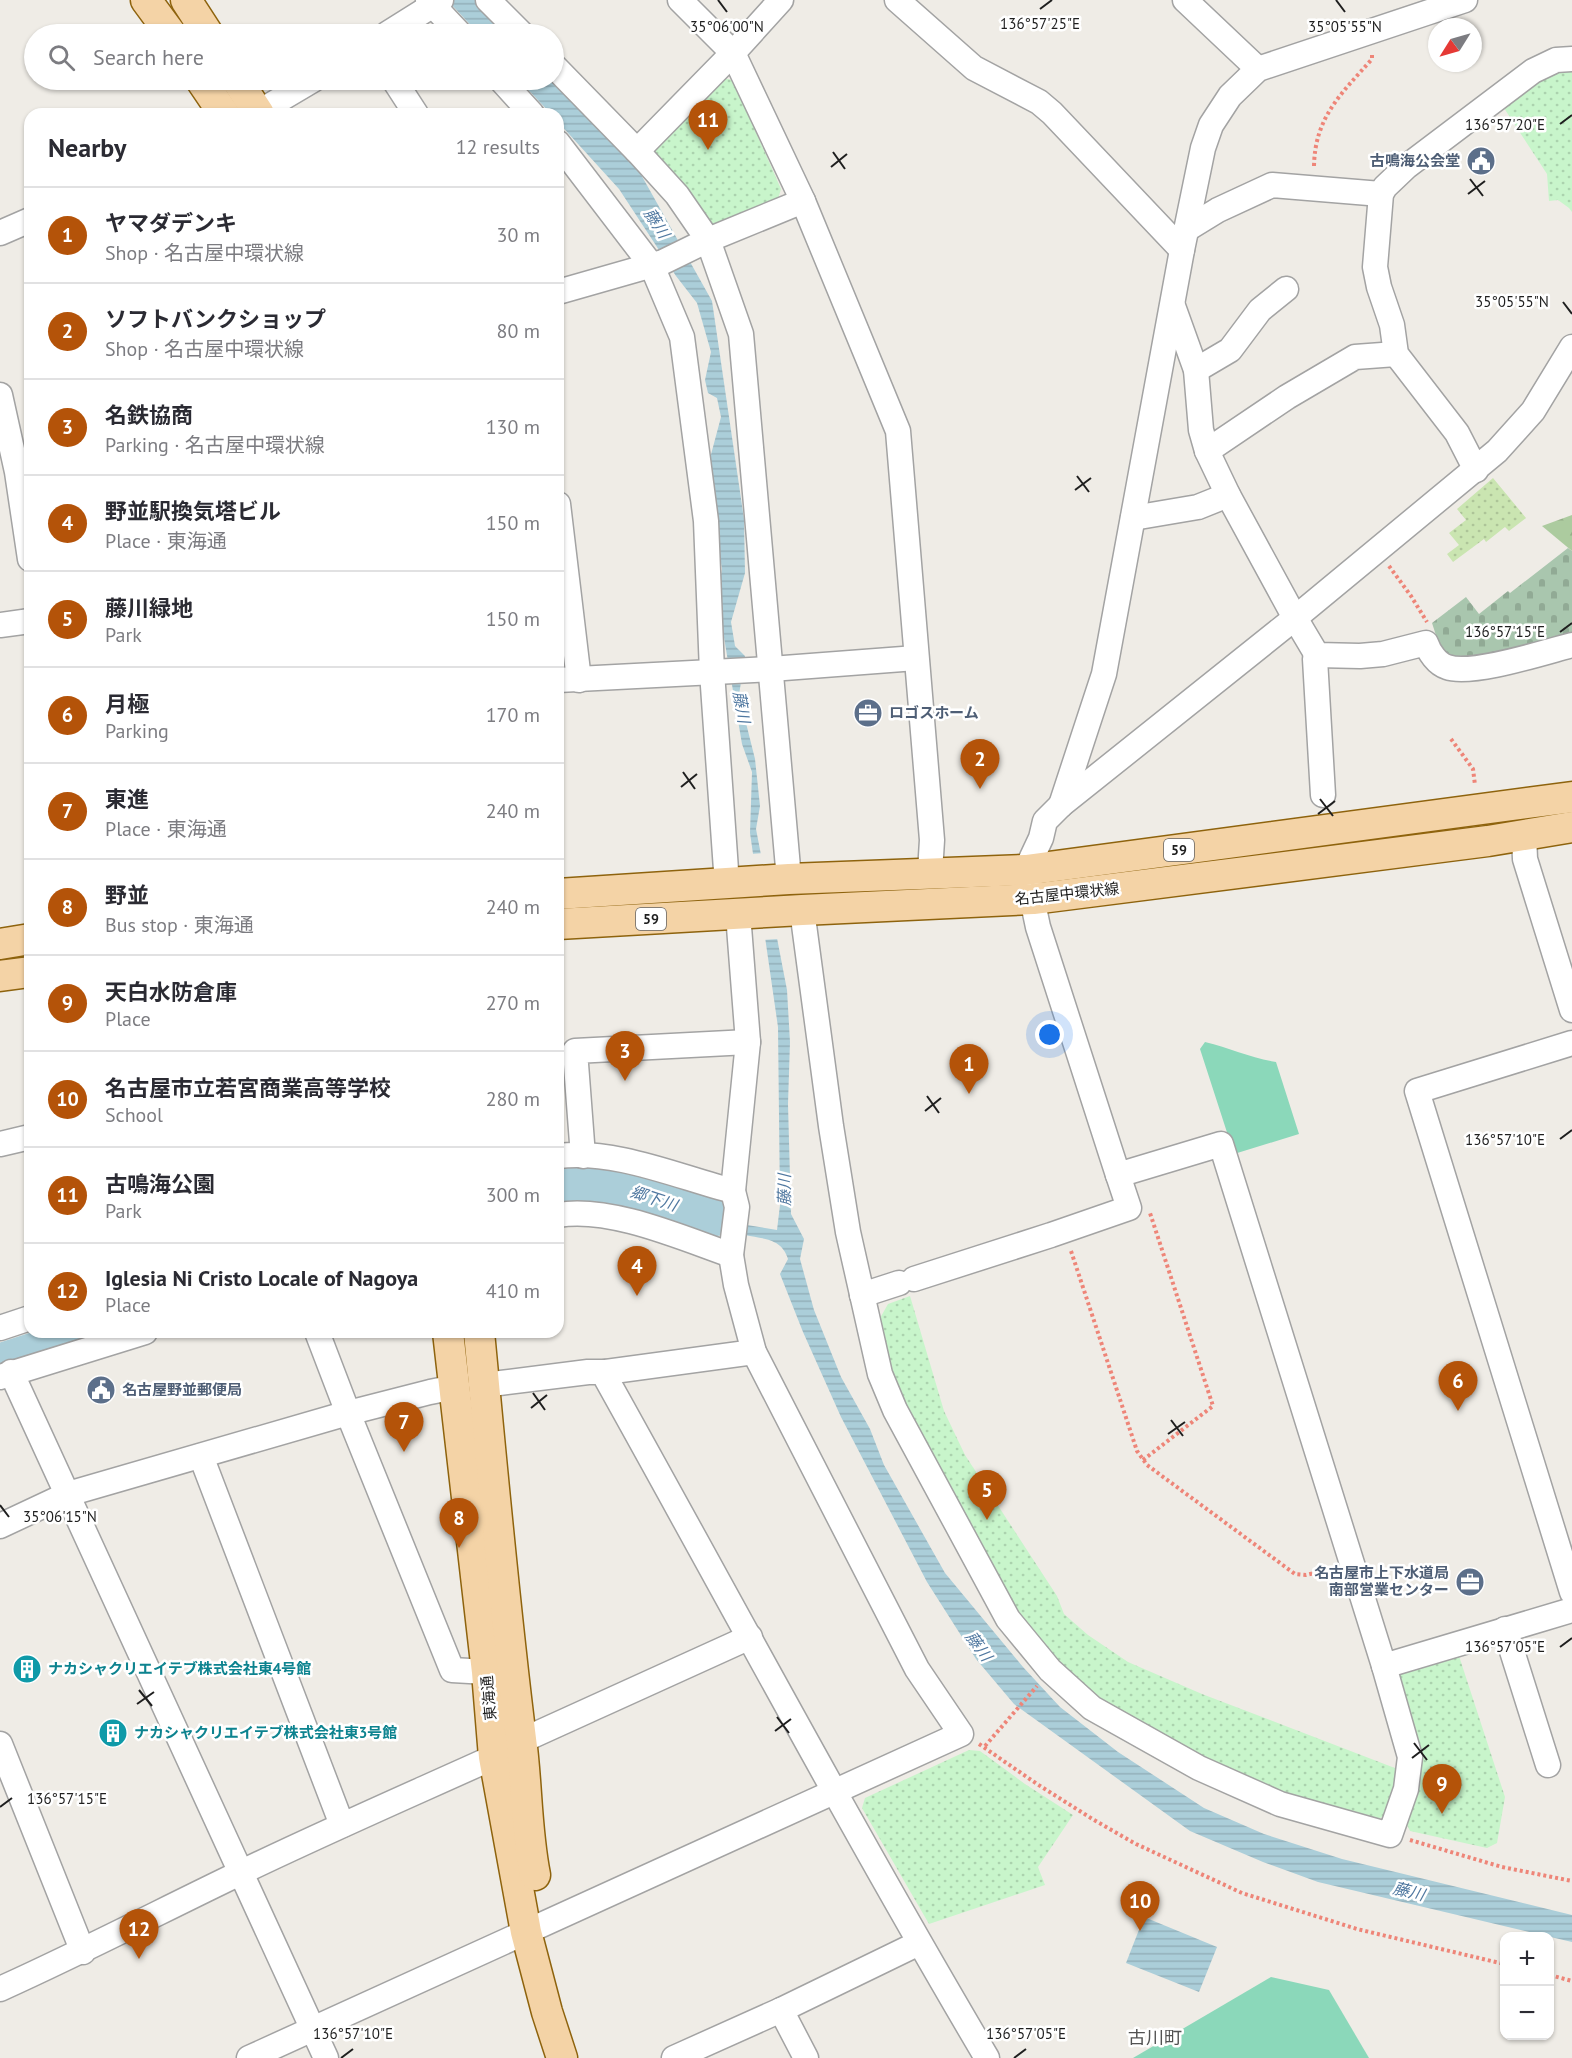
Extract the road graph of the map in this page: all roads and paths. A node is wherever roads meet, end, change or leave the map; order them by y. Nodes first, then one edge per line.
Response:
1 (146, 0) edge
2 (186, 0) edge
3 (488, 0) edge
4 (680, 0) edge
5 (781, 0) edge
6 (897, 0) edge
7 (1185, 0) edge
8 (1465, 0) edge
9 (436, 2) edge
10 (164, 24) edge
11 (202, 24) edge
12 (402, 24) edge
13 (452, 24) edge
14 (512, 24) edge
15 (1371, 49) dead end
16 (733, 53) junction
17 (1572, 59) edge
18 (1258, 69) junction
19 (564, 76) edge
20 (208, 90) edge
21 (244, 90) edge
22 (297, 90) edge
23 (400, 90) edge
24 (510, 90) edge
25 (220, 108) edge
26 (256, 108) edge
27 (267, 108) edge
28 (412, 108) edge
29 (527, 108) edge
30 (564, 150) edge
31 (637, 151) junction
32 (1314, 189) junction
33 (1381, 194) junction
34 (802, 201) junction
35 (24, 223) edge
36 (0, 233) edge
37 (1184, 239) junction
38 (704, 243) junction
39 (657, 264) junction
40 (1286, 289) dead end
41 (564, 290) edge
42 (1172, 304) junction
43 (1572, 347) edge
44 (1396, 354) junction
45 (1197, 377) junction
46 (1157, 388) junction
47 (0, 395) edge
48 (14, 448) edge
49 (1207, 450) junction
50 (1476, 470) junction
51 (1228, 495) junction
52 (24, 518) edge
53 (1133, 519) junction
54 (1387, 563) dead end
55 (564, 610) edge
56 (1295, 618) junction
57 (24, 622) edge
58 (0, 625) edge
59 (1426, 643) junction
60 (1572, 645) edge
61 (1317, 655) junction
62 (916, 658) junction
63 (766, 669) junction
64 (717, 671) junction
65 (568, 680) edge
66 (1451, 739) dead end
67 (1477, 792) dead end
68 (1323, 795) dead end
69 (1572, 797) edge
70 (1061, 806) junction
71 (1572, 827) edge
72 (1524, 835) junction
73 (1026, 870) junction
74 (930, 872) junction
75 (787, 879) junction
76 (733, 883) junction
77 (564, 894) edge
78 (1033, 899) junction
79 (796, 910) junction
80 (741, 914) junction
81 (564, 924) edge
82 (24, 940) edge
83 (0, 944) edge
84 (24, 973) edge
85 (0, 976) edge
86 (1572, 1010) edge
87 (748, 1042) junction
88 (1572, 1044) edge
89 (24, 1138) edge
90 (0, 1144) edge
91 (564, 1156) edge
92 (583, 1156) junction
93 (1118, 1175) junction
94 (733, 1191) junction
95 (1149, 1209) dead end
96 (564, 1214) edge
97 (1064, 1230) junction
98 (731, 1255) junction
99 (862, 1295) junction
100 (24, 1320) edge
101 (0, 1328) edge
102 (125, 1338) edge
103 (319, 1338) edge
104 (450, 1338) edge
105 (478, 1338) edge
106 (754, 1352) junction
107 (606, 1372) junction
108 (6, 1375) edge
109 (469, 1386) junction
110 (348, 1413) junction
111 (201, 1456) junction
112 (1143, 1460) junction
113 (68, 1494) junction
114 (0, 1526) edge
115 (1352, 1564) junction
116 (1572, 1592) edge
117 (1572, 1610) edge
118 (1505, 1629) junction
119 (750, 1637) junction
120 (1384, 1666) junction
121 (1050, 1670) junction
122 (487, 1672) junction
123 (961, 1734) junction
124 (522, 1741) junction
125 (985, 1746) junction
126 (1, 1747) edge
127 (494, 1757) junction
128 (1548, 1765) dead end
129 (834, 1791) junction
130 (342, 1825) junction
131 (1390, 1835) junction
132 (240, 1873) junction
133 (1572, 1881) edge
134 (536, 1928) junction
135 (919, 1943) junction
136 (83, 1952) junction
137 (1500, 1963) edge
138 (1554, 1976) edge
139 (1572, 1981) edge
140 (0, 1989) edge
141 (782, 2010) junction
142 (313, 2029) junction
143 (700, 2052) edge
144 (249, 2058) edge
145 (326, 2058) edge
146 (562, 2058) edge
147 (581, 2058) edge
148 (674, 2058) edge
149 (806, 2058) edge
150 (987, 2058) edge

1 - 10 main road
2 - 11 main road
3 - 14 street
4 - 16 street
5 - 16 street
6 - 37 street
7 - 18 street
8 - 18 street
9 - 12 street
9 - 13 street
15 - 32 path
16 - 31 street
16 - 34 street
17 - 33 street
18 - 37 street
19 - 31 street
20 - 25 main road
21 - 26 main road
22 - 27 street
23 - 28 street
24 - 29 street
30 - 39 street
31 - 38 street
32 - 33 street
32 - 37 street
33 - 44 street
34 - 38 street
34 - 62 street
35 - 36 street
37 - 42 street
38 - 39 street
38 - 63 street
39 - 41 street
39 - 64 street
40 - 45 street
42 - 45 street
42 - 46 street
43 - 50 street
44 - 49 street
44 - 50 street
45 - 46 street
45 - 49 street
46 - 53 street
47 - 48 street
48 - 52 street
49 - 51 street
50 - 56 street
51 - 53 street
51 - 56 street
53 - 70 street
54 - 59 path
55 - 65 street
56 - 61 street
56 - 70 street
57 - 58 street
59 - 60 street
59 - 61 street
61 - 68 street
62 - 63 street
62 - 74 street
63 - 64 street
63 - 75 street
64 - 65 street
64 - 76 street
66 - 67 path
69 - 73 main road, 名古屋中環状線 / 59
70 - 73 street
71 - 72 main road, 名古屋中環状線 / 59
72 - 78 main road, 名古屋中環状線 / 59
72 - 86 street
73 - 74 main road, 名古屋中環状線 / 59
73 - 78 street
74 - 75 main road, 名古屋中環状線 / 59
75 - 76 main road, 名古屋中環状線 / 59
76 - 77 main road, 名古屋中環状線 / 59
78 - 79 main road, 名古屋中環状線 / 59
78 - 93 street
79 - 80 main road, 名古屋中環状線 / 59
79 - 99 street
80 - 81 main road, 名古屋中環状線 / 59
80 - 87 street
82 - 83 main road
84 - 85 main road
87 - 92 street
87 - 94 street
88 - 116 street
89 - 90 street
91 - 92 street
92 - 94 street
93 - 97 street
93 - 115 street
94 - 98 street
95 - 112 path
96 - 98 street
97 - 99 street
97 - 112 path
98 - 106 street
99 - 121 street
100 - 101 street
102 - 108 street
103 - 110 street
104 - 109 main road, 東海通
105 - 109 main road, 東海通
106 - 107 street
106 - 123 street
107 - 109 street
107 - 119 street
108 - 113 street
109 - 110 street
109 - 122 main road, 東海通
109 - 124 main road, 東海通
110 - 111 street
110 - 122 street
111 - 113 street
111 - 130 street
112 - 115 path
113 - 114 street
113 - 132 street
115 - 120 street
117 - 118 street
118 - 120 street
118 - 128 street
119 - 124 street
119 - 129 street
120 - 131 street
121 - 125 path
121 - 131 street
122 - 127 main road, 東海通
123 - 125 path
123 - 129 street
124 - 134 main road, 東海通
125 - 137 path
126 - 136 street
127 - 130 street
127 - 134 main road, 東海通
129 - 134 street
129 - 135 street
130 - 132 street
131 - 133 path
132 - 136 street
132 - 142 street
134 - 142 street
134 - 146 main road, 東海通
134 - 147 main road, 東海通
135 - 141 street
135 - 150 street
136 - 140 street
138 - 139 path
141 - 143 street
141 - 149 street
142 - 144 street
142 - 145 street
143 - 148 street

